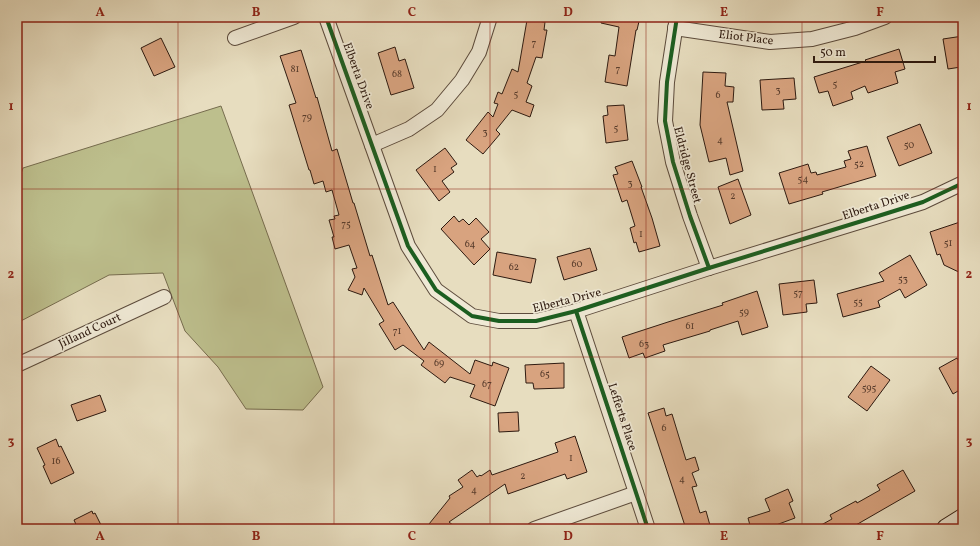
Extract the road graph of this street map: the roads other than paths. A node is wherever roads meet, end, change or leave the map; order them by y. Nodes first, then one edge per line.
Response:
1 (294, 17) edge
2 (326, 17) edge
3 (490, 17) edge
4 (885, 17) edge
5 (676, 22) edge
6 (235, 38) dead end
7 (372, 145) junction
8 (963, 183) edge
9 (709, 268) junction
10 (164, 297) dead end
11 (576, 312) junction
12 (17, 365) edge
13 (636, 493) junction
14 (963, 519) edge
15 (534, 529) edge
16 (648, 529) edge
17 (947, 529) edge

1 - 6 street
2 - 7 street, Elberta Drive
3 - 7 street
4 - 5 street, Eliot Place
5 - 9 street, Eldridge Street
7 - 11 street, Elberta Drive
8 - 9 street, Elberta Drive
9 - 11 street, Elberta Drive
10 - 12 street, Jilland Court
11 - 13 street, Lefferts Place
13 - 15 street
13 - 16 street, Lefferts Place
14 - 17 main road

